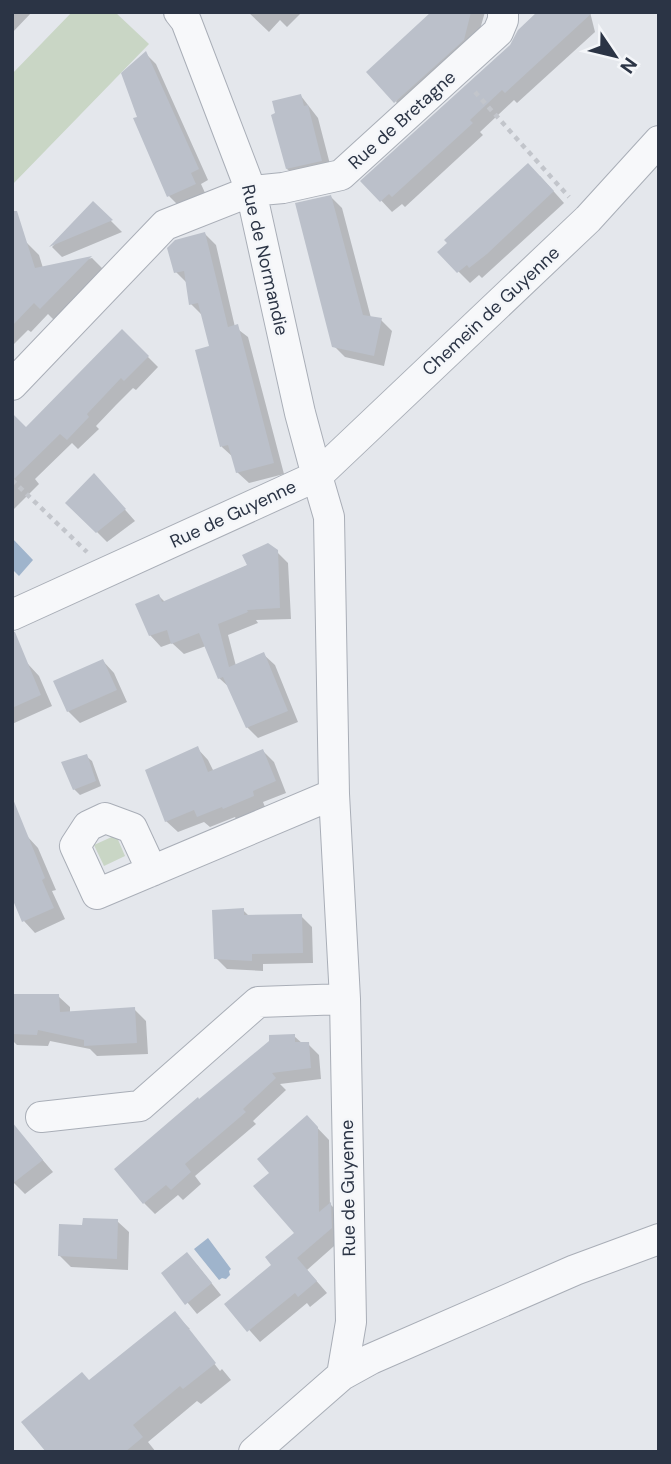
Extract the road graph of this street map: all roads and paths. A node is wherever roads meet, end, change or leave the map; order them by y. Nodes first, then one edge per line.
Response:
1 (179, 12) edge
2 (503, 12) edge
3 (456, 71) junction
4 (659, 141) edge
5 (251, 191) junction
6 (588, 219) junction
7 (12, 385) edge
8 (317, 476) junction
9 (12, 480) edge
10 (107, 572) junction
11 (12, 615) edge
12 (334, 794) junction
13 (152, 871) dead end
14 (345, 999) junction
15 (41, 1117) dead end
16 (659, 1239) edge
17 (342, 1375) junction
18 (254, 1452) edge

1 - 5 street, Rue de Normandie
2 - 3 street, Rue de Bretagne
3 - 5 street, Rue de Bretagne
3 - 6 path
4 - 6 street, Chemein de Guyenne
5 - 7 street, Rue de Bretagne
5 - 8 street, Rue de Normandie
6 - 8 street, Chemein de Guyenne
8 - 10 street, Rue de Guyenne
8 - 12 street, Rue de Guyenne
9 - 10 path
10 - 11 street, Rue de Guyenne
12 - 13 street
12 - 14 street, Rue de Guyenne
14 - 15 street
14 - 17 street, Rue de Guyenne
16 - 17 street
17 - 18 street

